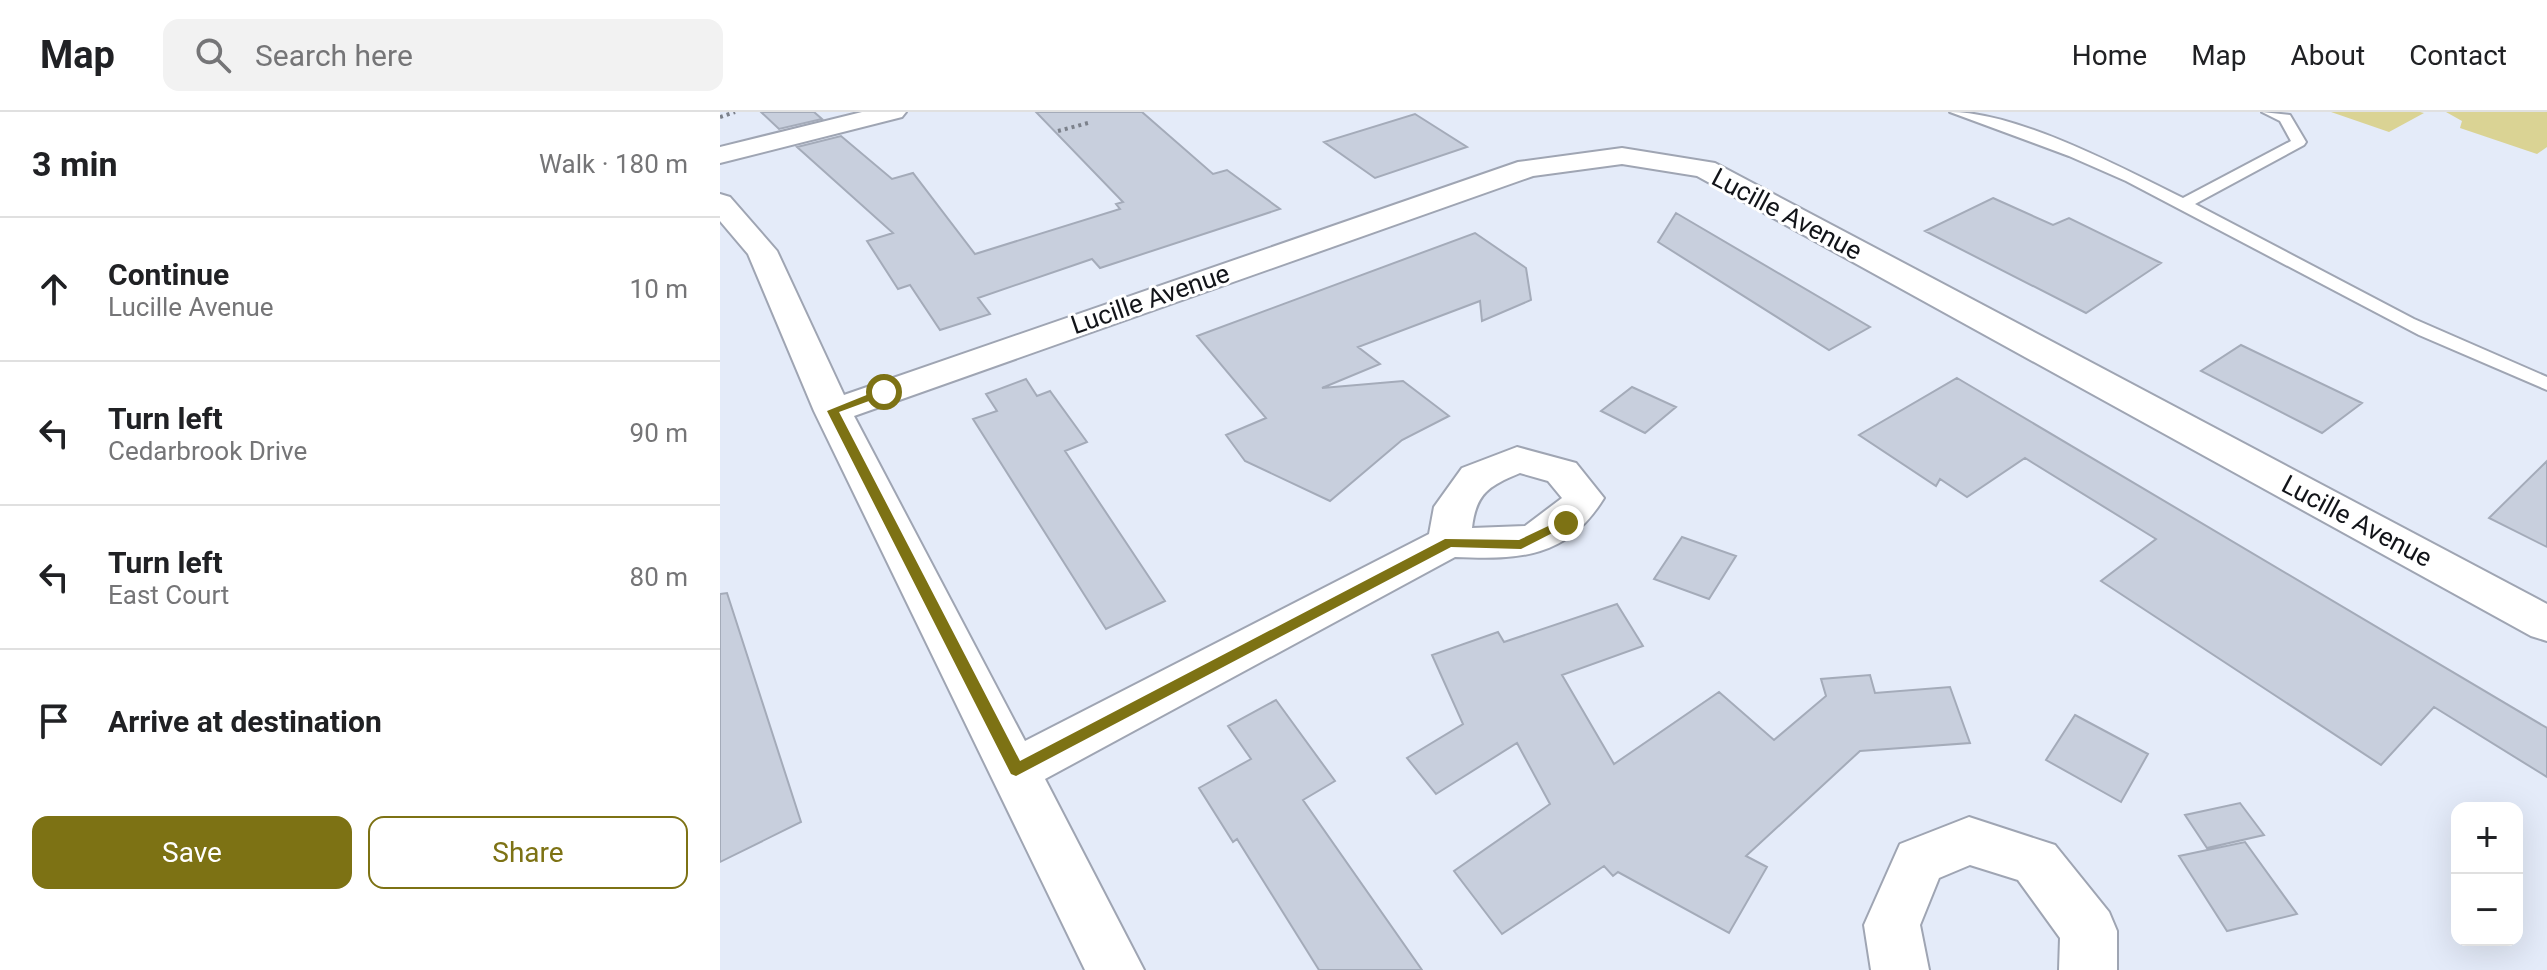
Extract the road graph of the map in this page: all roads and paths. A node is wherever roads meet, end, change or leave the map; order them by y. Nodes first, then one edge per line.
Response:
1 (735, 112) edge
2 (893, 112) edge
3 (1957, 112) edge
4 (2269, 112) edge
5 (1982, 114) edge
6 (720, 117) edge
7 (1088, 123) dead end
8 (1058, 131) dead end
9 (720, 155) edge
10 (720, 203) edge
11 (2183, 204) junction
12 (2547, 384) edge
13 (833, 411) junction
14 (1449, 542) dead end
15 (2547, 624) edge
16 (1016, 770) junction
17 (1115, 970) edge
18 (1900, 970) edge
19 (2088, 970) edge

1 - 6 path
2 - 9 street
3 - 5 lane
4 - 11 lane
5 - 11 lane
7 - 8 path
10 - 13 street
11 - 12 lane
13 - 15 street, Lucille Avenue
13 - 16 street
14 - 16 street
16 - 17 street
18 - 19 street

